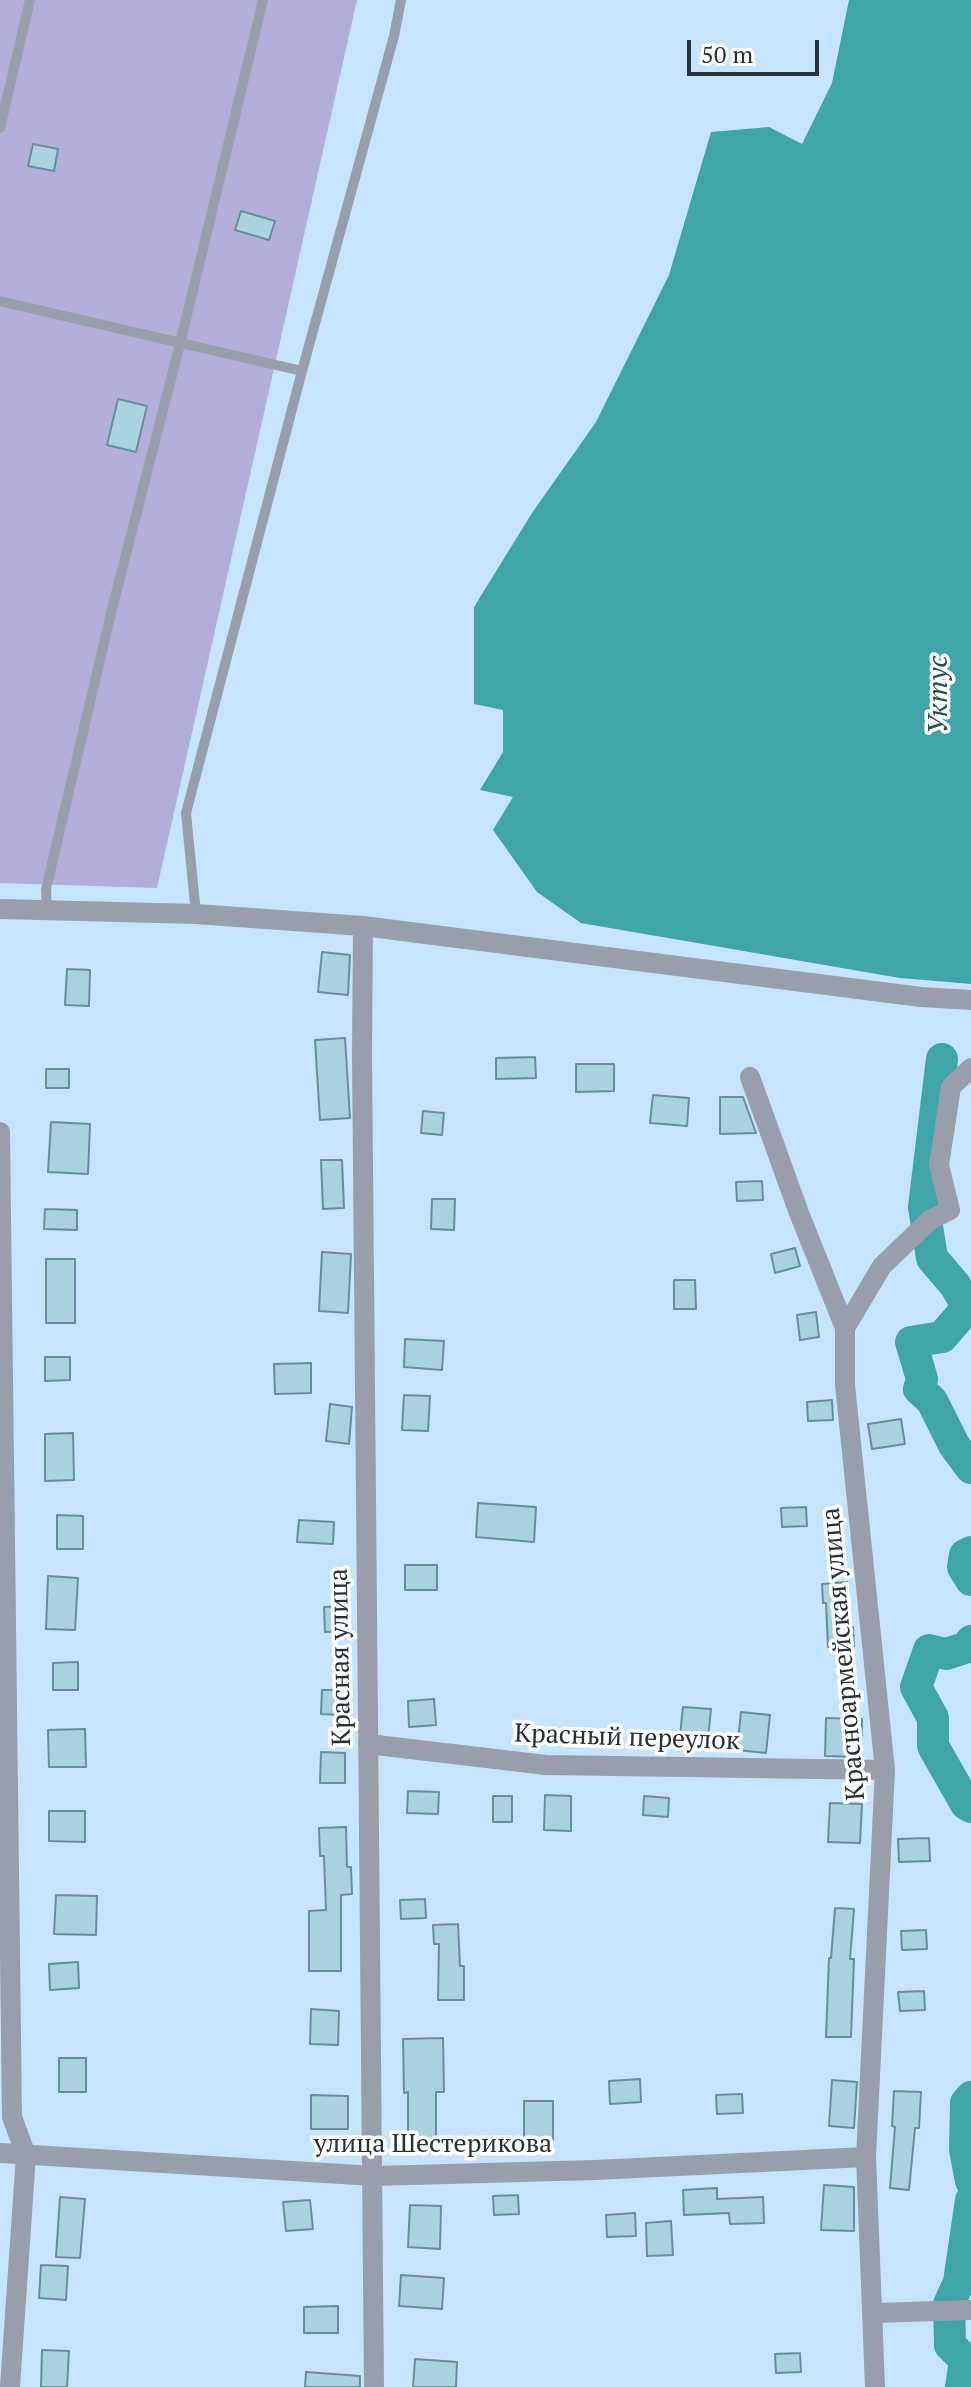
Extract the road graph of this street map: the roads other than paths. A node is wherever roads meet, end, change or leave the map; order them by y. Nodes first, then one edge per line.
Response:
1 (30, 0) edge
2 (263, 0) edge
3 (401, 0) edge
4 (0, 128) edge
5 (0, 301) edge
6 (180, 344) junction
7 (302, 371) junction
8 (0, 909) edge
9 (47, 910) junction
10 (196, 914) junction
11 (363, 926) junction
12 (971, 1000) edge
13 (971, 1068) edge
14 (750, 1077) dead end
15 (0, 1132) edge
16 (845, 1328) junction
17 (368, 1744) junction
18 (885, 1770) junction
19 (0, 2153) edge
20 (26, 2155) junction
21 (866, 2157) junction
22 (374, 2176) junction
23 (971, 2310) edge
24 (873, 2313) junction
25 (10, 2387) edge
26 (374, 2387) edge
27 (875, 2387) edge

1 - 4 lane
2 - 6 lane
3 - 7 lane
5 - 6 lane
6 - 7 lane
6 - 9 lane
7 - 10 lane
8 - 9 street
9 - 10 street
10 - 11 street
11 - 12 street
11 - 17 street, Красная улица
13 - 16 street
14 - 16 street, Красноармейская улица
15 - 20 street
16 - 18 street, Красноармейская улица
17 - 18 street, Красный переулок
17 - 22 street, Красная улица
18 - 21 street, Красноармейская улица
19 - 20 street, улица Шестерикова
20 - 22 street, улица Шестерикова
20 - 25 street
21 - 22 street, улица Шестерикова
21 - 24 street, Красноармейская улица
22 - 26 street, Красная улица
23 - 24 street
24 - 27 street, Красноармейская улица

